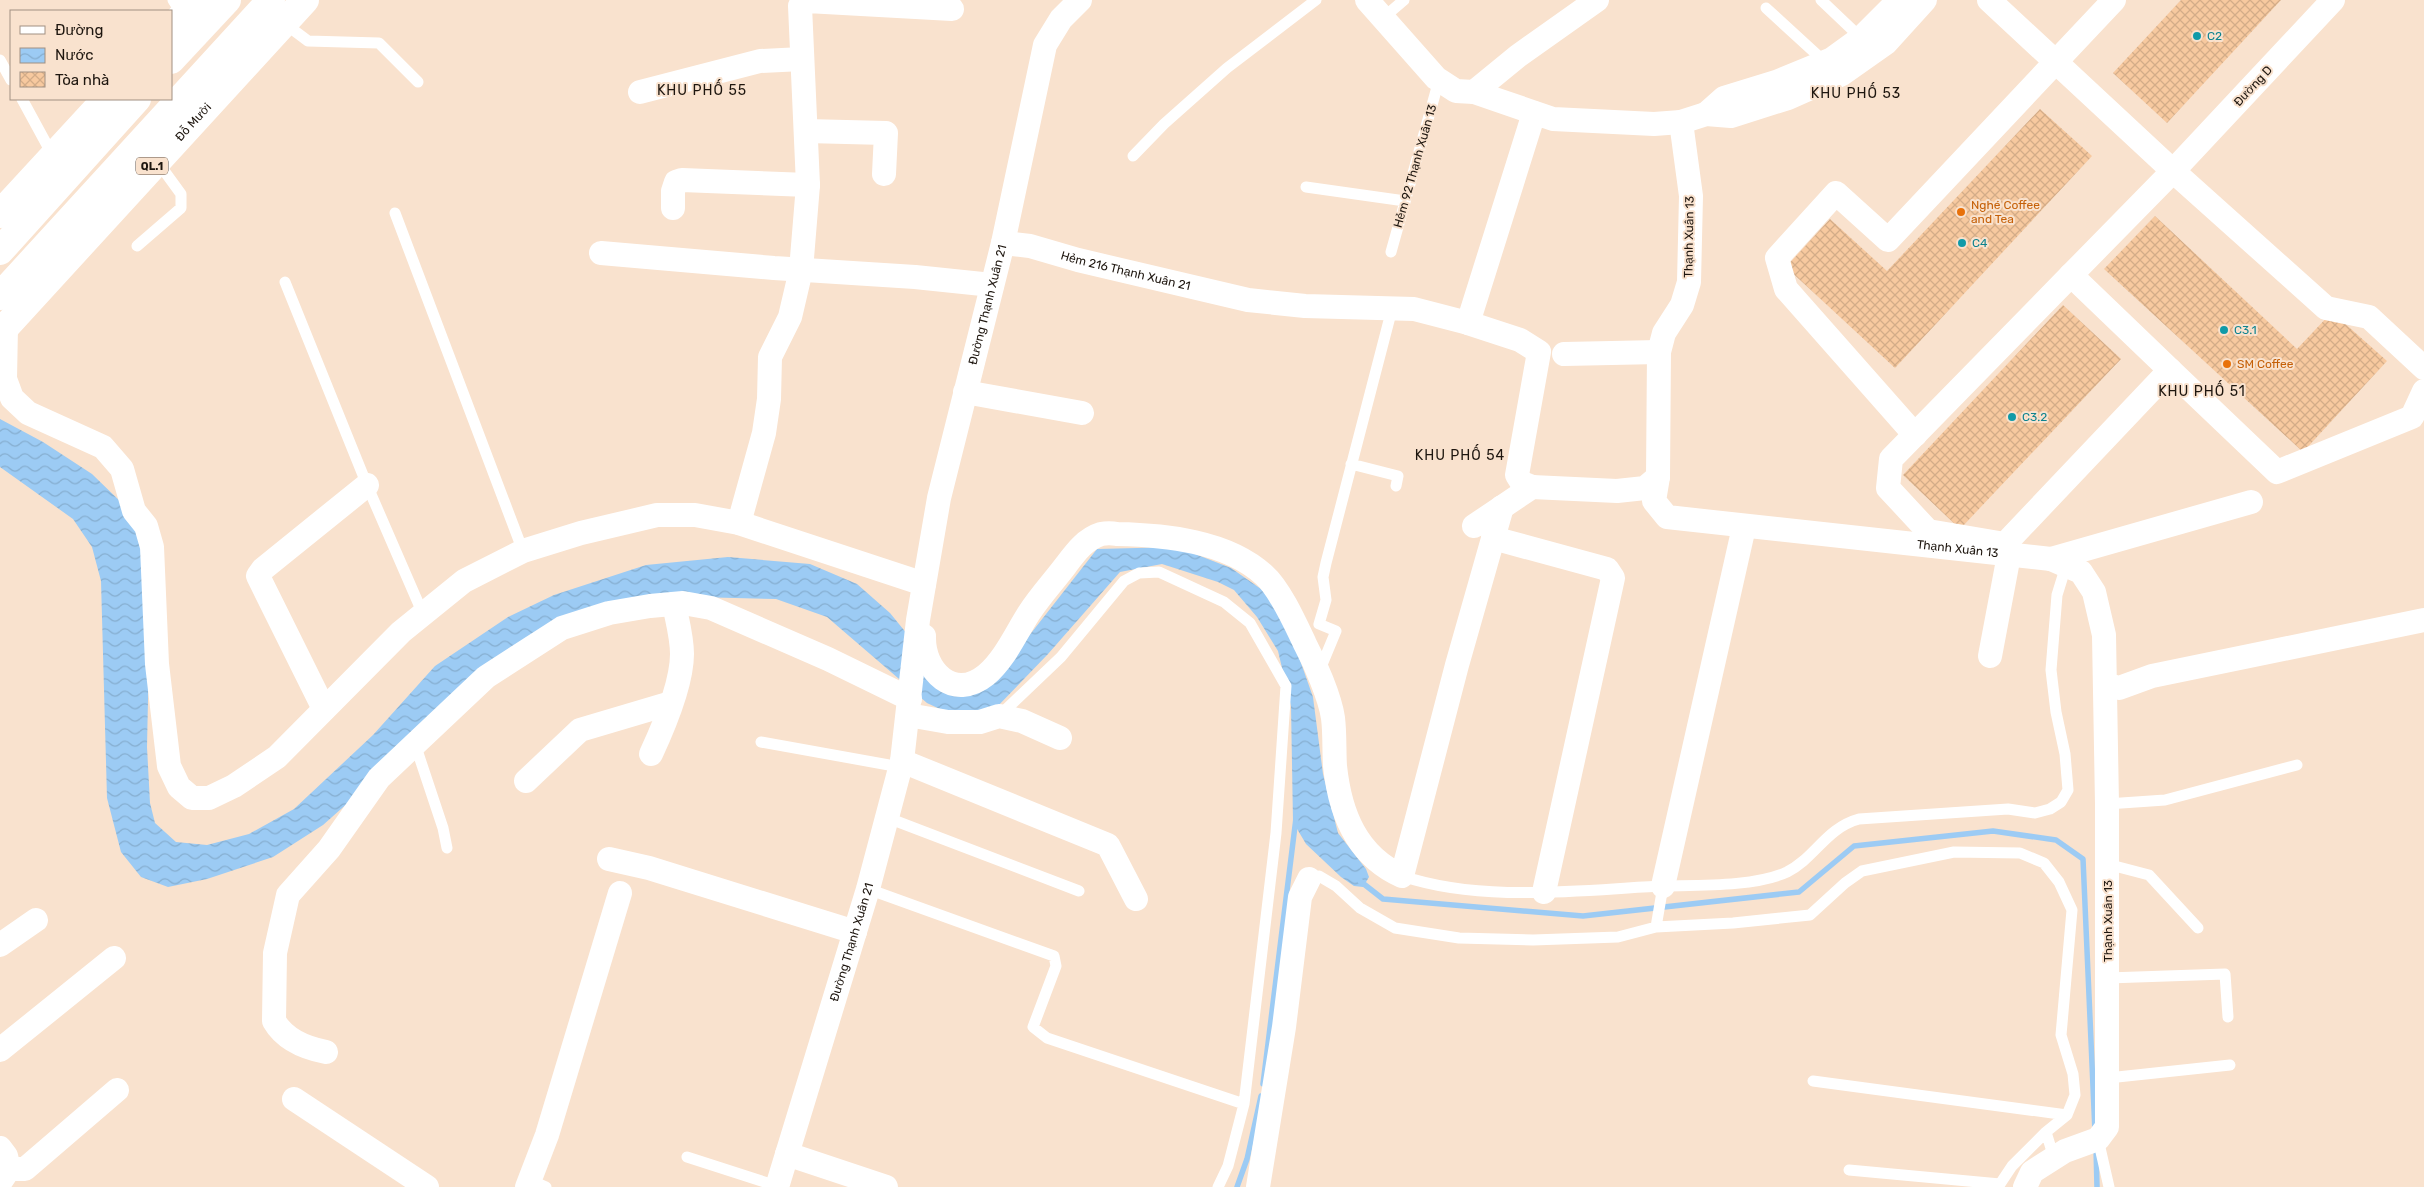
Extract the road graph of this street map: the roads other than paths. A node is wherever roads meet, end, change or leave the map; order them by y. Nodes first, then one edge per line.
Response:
1 (227, 0) edge
2 (305, 0) edge
3 (1080, 0) edge
4 (1316, 0) edge
5 (1367, 0) edge
6 (1404, 0) edge
7 (1597, 0) edge
8 (1821, 0) edge
9 (1899, 0) edge
10 (1925, 0) edge
11 (1989, 0) edge
12 (2114, 0) edge
13 (2333, 0) edge
14 (800, 3) edge
15 (1766, 8) dead end
16 (952, 9) dead end
17 (278, 12) edge
18 (1383, 18) junction
19 (1862, 38) junction
20 (172, 59) edge
21 (802, 59) junction
22 (0, 60) edge
23 (1825, 62) junction
24 (2056, 63) junction
25 (10, 78) edge
26 (1439, 80) junction
27 (418, 82) dead end
28 (640, 92) dead end
29 (1474, 92) junction
30 (23, 100) edge
31 (105, 100) edge
32 (136, 100) edge
33 (1534, 113) junction
34 (1706, 114) junction
35 (1681, 122) junction
36 (806, 131) junction
37 (53, 156) junction
38 (1133, 156) dead end
39 (157, 161) junction
40 (2173, 171) junction
41 (884, 174) dead end
42 (808, 185) junction
43 (1306, 187) dead end
44 (1405, 201) junction
45 (673, 208) dead end
46 (395, 213) dead end
47 (0, 214) edge
48 (1003, 242) junction
49 (137, 246) dead end
50 (0, 251) edge
51 (1391, 252) dead end
52 (601, 253) dead end
53 (801, 270) junction
54 (2071, 275) junction
55 (285, 282) dead end
56 (992, 285) junction
57 (0, 296) edge
58 (1392, 309) junction
59 (1468, 323) junction
60 (3, 329) edge
61 (1659, 352) junction
62 (1564, 354) dead end
63 (2424, 368) edge
64 (2170, 370) junction
65 (2424, 391) edge
66 (965, 392) junction
67 (1082, 413) dead end
68 (1915, 435) junction
69 (1351, 464) junction
70 (1658, 477) junction
71 (367, 485) junction
72 (1396, 486) dead end
73 (1532, 487) junction
74 (2251, 502) dead end
75 (739, 523) junction
76 (1744, 527) junction
77 (1483, 532) junction
78 (523, 551) junction
79 (2009, 555) junction
80 (2058, 562) junction
81 (924, 584) junction
82 (674, 604) junction
83 (423, 614) junction
84 (918, 616) junction
85 (2424, 620) edge
86 (1990, 656) dead end
87 (1318, 674) junction
88 (2105, 684) junction
89 (909, 702) junction
90 (671, 703) junction
91 (324, 709) junction
92 (999, 716) junction
93 (1060, 738) dead end
94 (761, 742) dead end
95 (415, 744) junction
96 (651, 754) dead end
97 (901, 764) junction
98 (2297, 765) dead end
99 (526, 781) dead end
100 (2107, 804) junction
101 (888, 818) junction
102 (447, 848) dead end
103 (609, 859) dead end
104 (2107, 864) junction
105 (1402, 876) junction
106 (1309, 880) joint
107 (1663, 886) junction
108 (868, 889) junction
109 (1079, 891) dead end
110 (1544, 892) junction
111 (620, 893) dead end
112 (1136, 899) dead end
113 (36, 920) dead end
114 (1656, 927) junction
115 (2198, 928) dead end
116 (855, 932) junction
117 (0, 945) edge
118 (114, 958) dead end
119 (2108, 978) junction
120 (2228, 1017) dead end
121 (0, 1050) edge
122 (326, 1052) dead end
123 (2230, 1065) dead end
124 (2108, 1078) junction
125 (1813, 1081) dead end
126 (117, 1090) dead end
127 (294, 1099) dead end
128 (1244, 1104) junction
129 (2067, 1115) junction
130 (2046, 1132) junction
131 (2098, 1139) junction
132 (787, 1154) junction
133 (2059, 1154) junction
134 (687, 1157) dead end
135 (3, 1166) edge
136 (1849, 1170) dead end
137 (534, 1185) edge
138 (427, 1187) edge
139 (777, 1187) edge
140 (886, 1187) edge
141 (1218, 1187) edge
142 (1258, 1187) edge
143 (2025, 1187) edge
144 (2110, 1187) edge

1 - 20 highway
2 - 17 highway, Đỗ Mười / QL.1
3 - 48 street, Đường Thạnh Xuân 21
4 - 38 lane
5 - 18 street
6 - 18 lane
7 - 29 street
8 - 19 lane
9 - 19 street
10 - 34 street
11 - 24 street
12 - 24 street
13 - 40 street, Đường D
14 - 16 street
14 - 21 street
15 - 23 lane
17 - 27 lane
17 - 39 highway, Đỗ Mười / QL.1
17 - 57 highway, Đỗ Mười / QL.1
18 - 26 street
19 - 23 street
21 - 28 street
21 - 36 street
22 - 25 lane
23 - 34 street
24 - 40 street
24 - 68 street
26 - 29 street
26 - 44 lane, Hẻm 92 Thạnh Xuân 13
29 - 33 street
30 - 37 lane
31 - 37 highway
32 - 50 highway
33 - 35 street
33 - 59 street
34 - 35 street
35 - 61 street, Thạnh Xuân 13
36 - 41 street
36 - 42 street
37 - 47 highway
39 - 49 lane
39 - 60 highway, Đỗ Mười / QL.1
40 - 54 street, Đường D
40 - 63 street
42 - 45 street
42 - 53 street
43 - 44 lane
44 - 51 lane, Hẻm 92 Thạnh Xuân 13
46 - 78 lane
48 - 56 street, Đường Thạnh Xuân 21
48 - 58 street, Hẻm 216 Thạnh Xuân 21
52 - 53 street
53 - 56 street
53 - 75 street
54 - 64 street
54 - 68 street, Đường D
55 - 71 lane
56 - 66 street, Đường Thạnh Xuân 21
58 - 59 street, Hẻm 216 Thạnh Xuân 21
58 - 69 lane
59 - 73 street, Hẻm 216 Thạnh Xuân 21
60 - 91 street
61 - 62 street
61 - 70 street, Thạnh Xuân 13
64 - 65 street
64 - 68 street, Đường D
66 - 67 street
66 - 81 street, Đường Thạnh Xuân 21
69 - 72 lane
69 - 87 lane
70 - 73 street
70 - 76 street, Thạnh Xuân 13
71 - 83 lane
71 - 91 street
73 - 77 street
74 - 80 street
75 - 78 street
75 - 81 street
76 - 79 street, Thạnh Xuân 13
76 - 107 street
77 - 105 street
77 - 110 street
78 - 83 street
79 - 80 street, Thạnh Xuân 13
79 - 86 street
80 - 88 street, Thạnh Xuân 13
80 - 107 lane
81 - 84 street, Đường Thạnh Xuân 21
82 - 89 street
82 - 90 street
82 - 95 street
83 - 91 street
84 - 87 street
84 - 89 street, Đường Thạnh Xuân 21
85 - 88 street
87 - 105 street
88 - 100 street, Thạnh Xuân 13
89 - 92 street
89 - 97 street, Đường Thạnh Xuân 21
90 - 96 street
90 - 99 street
92 - 93 street
92 - 128 lane
94 - 97 lane
95 - 102 lane
95 - 122 street
97 - 101 street, Đường Thạnh Xuân 21
97 - 112 street
98 - 100 lane
100 - 104 street, Thạnh Xuân 13
101 - 108 street, Đường Thạnh Xuân 21
101 - 109 lane
103 - 116 street
104 - 115 lane
104 - 119 street, Thạnh Xuân 13
105 - 110 lane
106 - 114 lane
106 - 142 street
107 - 110 lane
107 - 114 lane
108 - 116 street, Đường Thạnh Xuân 21
108 - 128 lane
111 - 137 street
113 - 117 street
114 - 129 lane
116 - 132 street, Đường Thạnh Xuân 21
118 - 121 street
119 - 120 lane
119 - 124 street, Thạnh Xuân 13
123 - 124 lane
124 - 131 street, Thạnh Xuân 13
125 - 129 lane
126 - 135 street
127 - 138 street
128 - 141 lane
129 - 130 lane
130 - 133 lane
130 - 136 lane
131 - 133 street
131 - 144 lane
132 - 139 street, Đường Thạnh Xuân 21
132 - 140 street
133 - 143 street
134 - 139 lane

